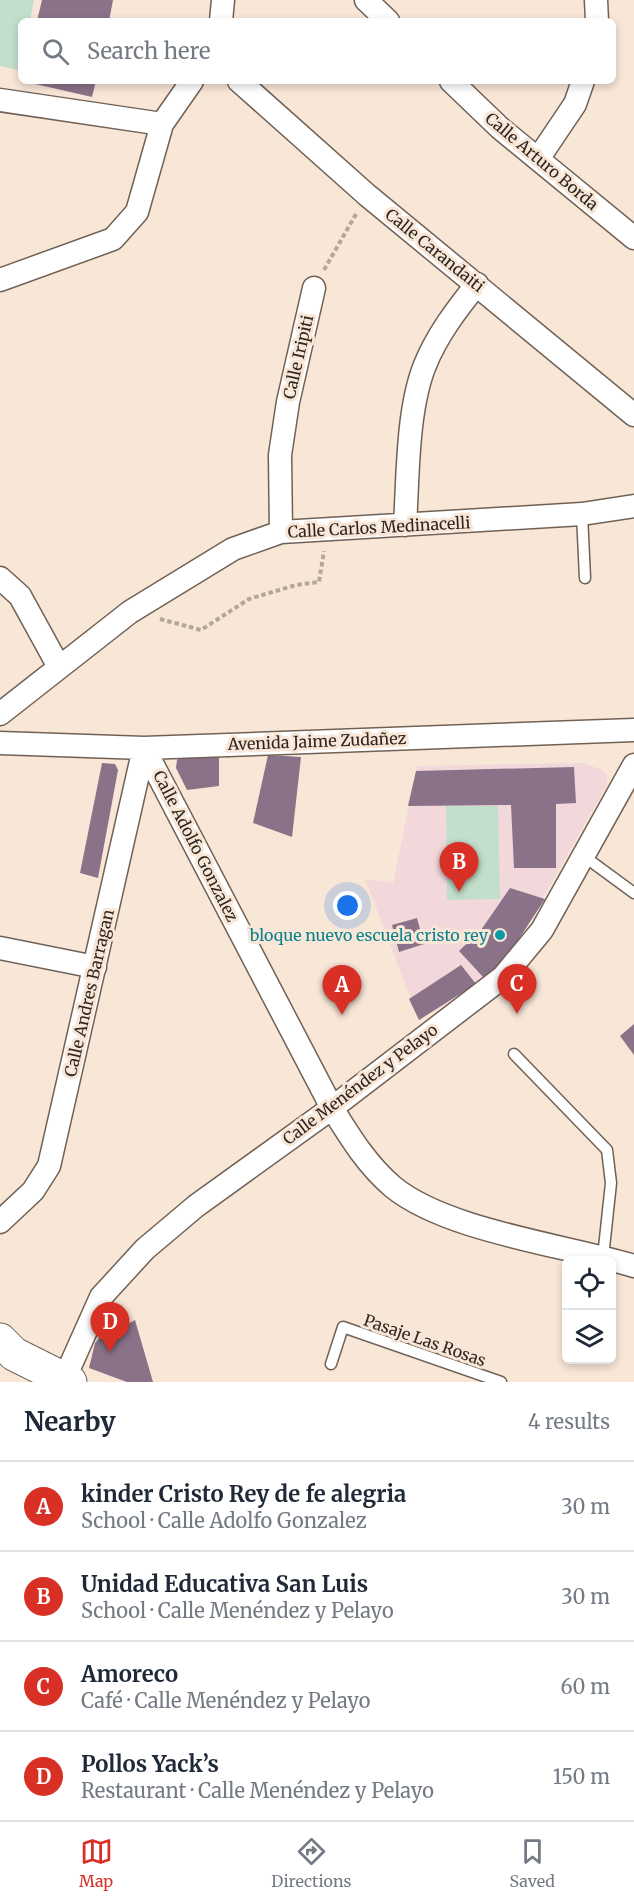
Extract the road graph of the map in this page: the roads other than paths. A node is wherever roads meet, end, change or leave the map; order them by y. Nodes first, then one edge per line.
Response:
1 (223, 0) edge
2 (366, 0) edge
3 (596, 0) edge
4 (221, 18) edge
5 (385, 18) edge
6 (597, 18) edge
7 (190, 84) edge
8 (242, 84) edge
9 (454, 84) edge
10 (582, 84) edge
11 (0, 100) edge
12 (162, 124) junction
13 (538, 159) junction
14 (634, 238) edge
15 (0, 280) edge
16 (477, 284) junction
17 (314, 288) road end
18 (634, 415) edge
19 (634, 506) edge
20 (582, 514) junction
21 (405, 525) junction
22 (281, 532) junction
23 (0, 578) edge
24 (585, 578) dead end
25 (59, 667) junction
26 (0, 714) edge
27 (634, 730) edge
28 (0, 743) edge
29 (144, 748) junction
30 (634, 766) edge
31 (585, 857) junction
32 (634, 893) edge
33 (0, 948) edge
34 (95, 967) junction
35 (514, 1054) dead end
36 (332, 1108) junction
37 (0, 1222) edge
38 (599, 1256) edge
39 (603, 1256) edge
40 (616, 1261) edge
41 (634, 1266) edge
42 (0, 1340) edge
43 (331, 1364) dead end
44 (66, 1381) edge
45 (501, 1382) edge

1 - 4 street
2 - 5 street
3 - 6 street
7 - 12 street
8 - 16 street, Calle Carandaiti
9 - 13 street, Calle Arturo Borda
10 - 13 street
11 - 12 street
12 - 15 street
13 - 14 street, Calle Arturo Borda
16 - 18 street, Calle Carandaiti
16 - 21 street
17 - 22 street, Calle Iripiti
19 - 20 street, Calle Carlos Medinacelli
20 - 21 street, Calle Carlos Medinacelli
20 - 24 lane
21 - 22 street, Calle Carlos Medinacelli
22 - 25 street, Calle Carlos Medinacelli
23 - 25 street
25 - 26 street, Calle Carlos Medinacelli
27 - 29 street, Avenida Jaime Zudañez
28 - 29 street, Avenida Jaime Zudañez
29 - 34 street, Calle Andres Barragan
29 - 36 street, Calle Adolfo Gonzalez
30 - 31 street, Calle Menéndez y Pelayo
31 - 32 lane
31 - 36 street, Calle Menéndez y Pelayo
33 - 34 street
34 - 37 street, Calle Andres Barragan
35 - 39 lane
36 - 38 street, Calle Adolfo Gonzalez
36 - 44 street, Calle Menéndez y Pelayo
40 - 41 street, Calle Adolfo Gonzalez
42 - 44 main road
43 - 45 lane, Pasaje Las Rosas

